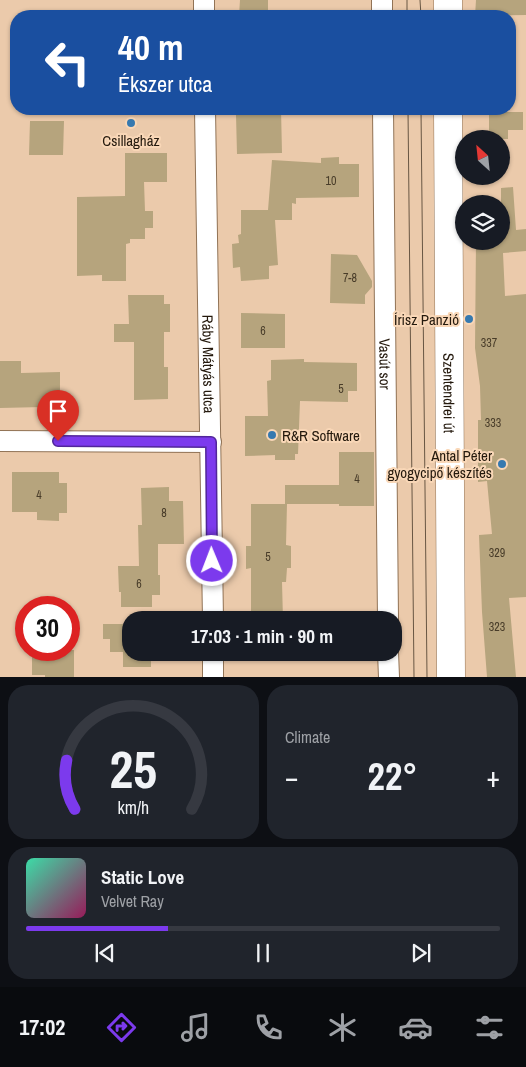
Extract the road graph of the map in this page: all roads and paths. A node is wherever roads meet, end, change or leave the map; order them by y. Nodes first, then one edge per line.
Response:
1 (205, 115) edge
2 (383, 115) edge
3 (448, 115) edge
4 (0, 441) edge
5 (211, 442) junction
6 (213, 611) edge
7 (388, 611) edge
8 (213, 661) edge
9 (388, 661) edge
10 (213, 677) edge
11 (389, 677) edge
12 (451, 677) edge

1 - 5 street, Ráby Mátyás utca
2 - 7 street, Vasút sor
3 - 12 main road, Szentendrei út
4 - 5 street
5 - 6 street, Ráby Mátyás utca
8 - 10 street
9 - 11 street

